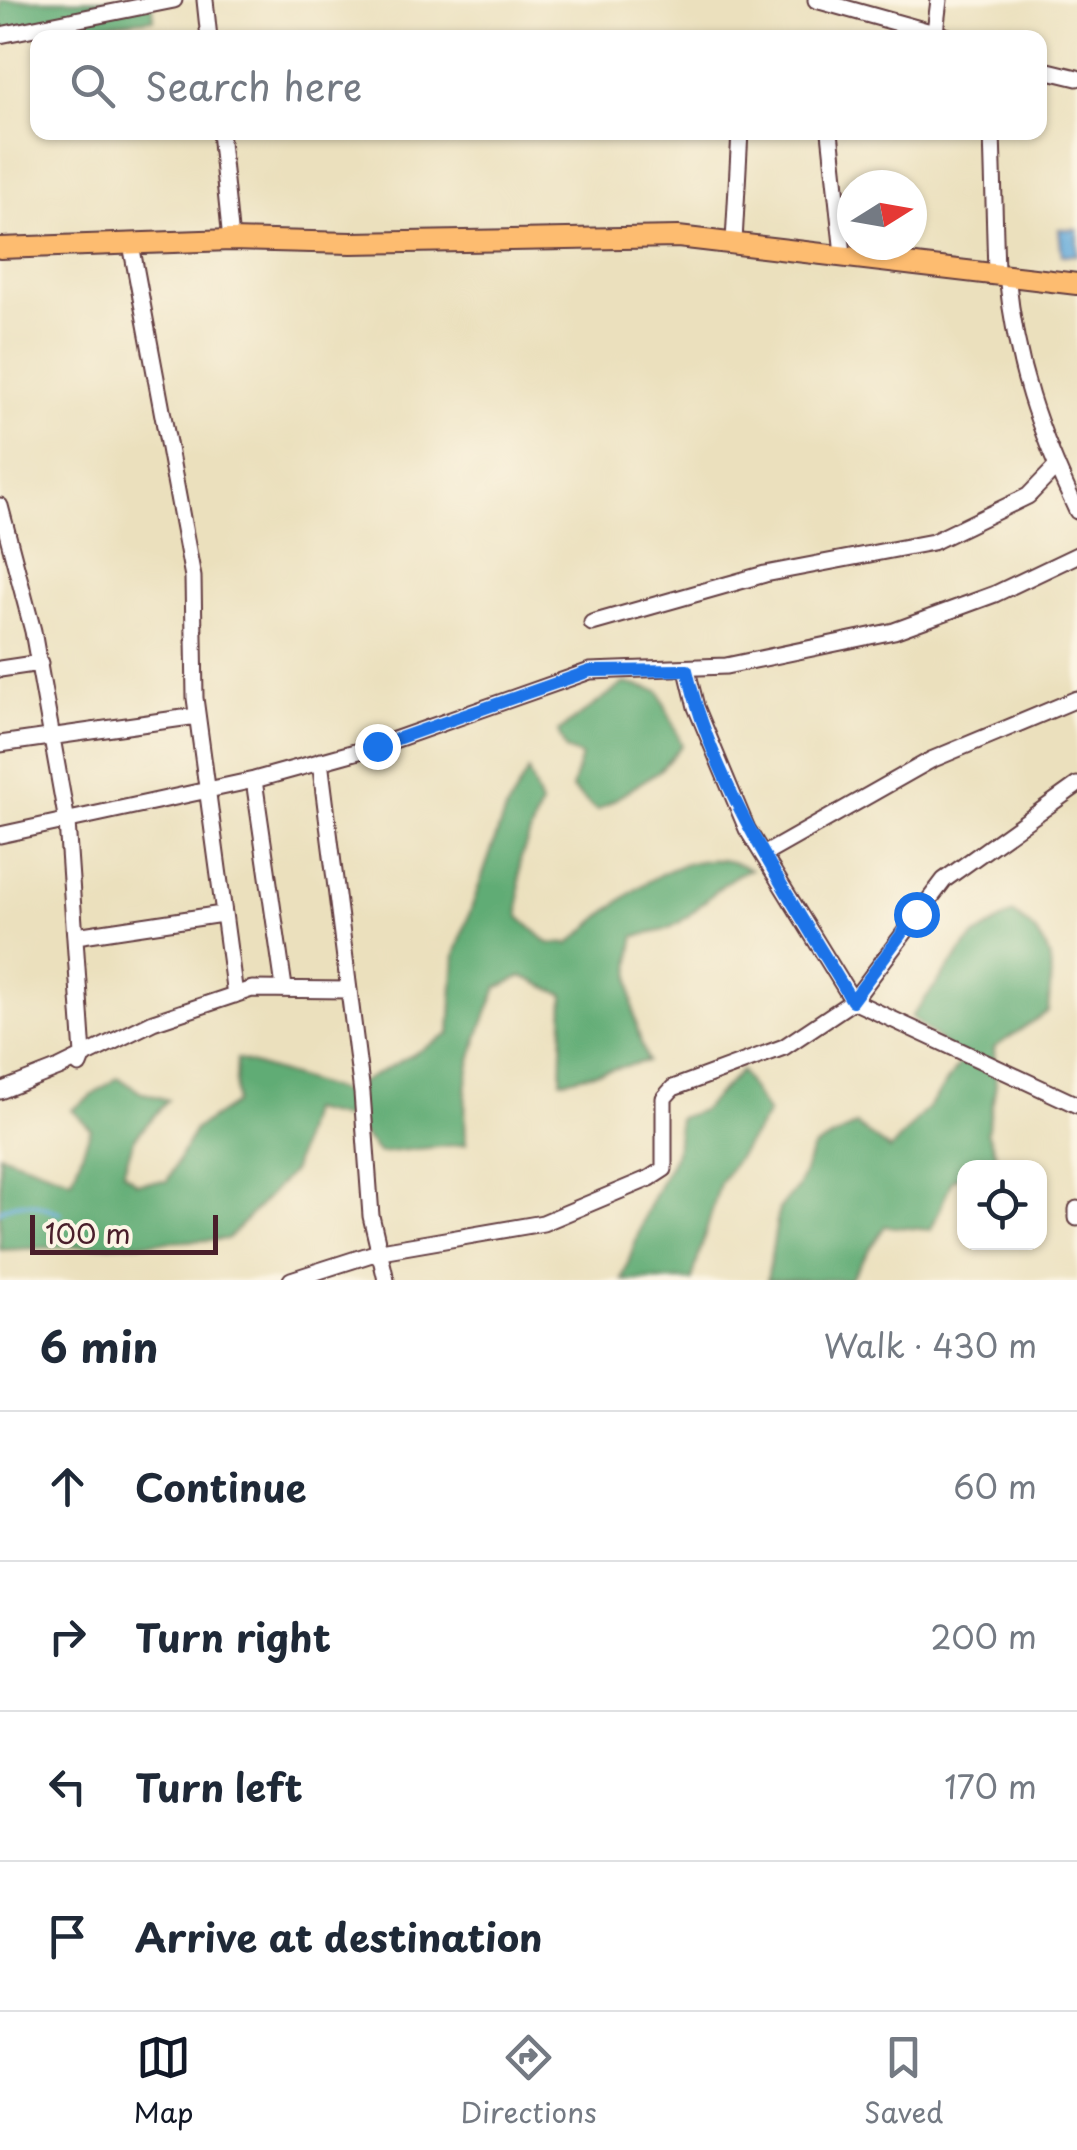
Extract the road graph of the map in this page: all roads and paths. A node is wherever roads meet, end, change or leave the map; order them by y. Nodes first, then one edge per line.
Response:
1 (174, 0) edge
2 (205, 0) edge
3 (816, 0) edge
4 (940, 0) edge
5 (208, 30) edge
6 (928, 30) edge
7 (935, 30) edge
8 (0, 35) edge
9 (1047, 71) edge
10 (1077, 78) edge
11 (221, 140) edge
12 (740, 140) edge
13 (831, 140) edge
14 (993, 140) edge
15 (837, 198) edge
16 (232, 240) junction
17 (734, 242) junction
18 (131, 244) junction
19 (0, 248) edge
20 (837, 253) edge
21 (890, 260) edge
22 (1001, 274) junction
23 (1077, 284) edge
24 (1065, 473) edge
25 (0, 506) edge
26 (1077, 511) edge
27 (1077, 555) edge
28 (592, 623) dead end
29 (40, 664) junction
30 (0, 668) edge
31 (687, 670) junction
32 (1077, 699) edge
33 (197, 716) junction
34 (53, 736) junction
35 (0, 744) edge
36 (320, 761) junction
37 (254, 780) junction
38 (1077, 785) edge
39 (210, 790) junction
40 (67, 822) junction
41 (0, 835) edge
42 (765, 854) junction
43 (222, 914) junction
44 (76, 936) junction
45 (284, 987) junction
46 (348, 990) junction
47 (236, 995) junction
48 (852, 1001) junction
49 (81, 1060) junction
50 (0, 1091) edge
51 (1077, 1105) edge
52 (1077, 1209) edge
53 (1077, 1218) edge
54 (381, 1250) junction
55 (291, 1280) edge
56 (386, 1280) edge

1 - 8 street
2 - 5 street
3 - 6 street
4 - 7 street
9 - 10 street
11 - 16 street
12 - 17 street
13 - 15 street
14 - 22 street
16 - 17 main road
16 - 18 main road
17 - 20 main road
18 - 19 main road
18 - 33 street
21 - 22 main road
22 - 23 main road
22 - 24 street
24 - 26 street
24 - 28 street
25 - 29 street
27 - 31 street
29 - 30 street
29 - 34 street
31 - 36 street
31 - 42 street
32 - 42 street
33 - 34 street
33 - 39 street
34 - 35 street
34 - 40 street
36 - 37 street
36 - 46 street
37 - 39 street
37 - 45 street
38 - 48 street
39 - 40 street
39 - 43 street
40 - 41 street
40 - 44 street
42 - 48 street
43 - 44 street
43 - 47 street
44 - 49 street
45 - 46 street
45 - 47 street
46 - 54 street
47 - 49 street
48 - 51 street
48 - 54 street
49 - 50 street
52 - 53 street
54 - 55 street
54 - 56 street

